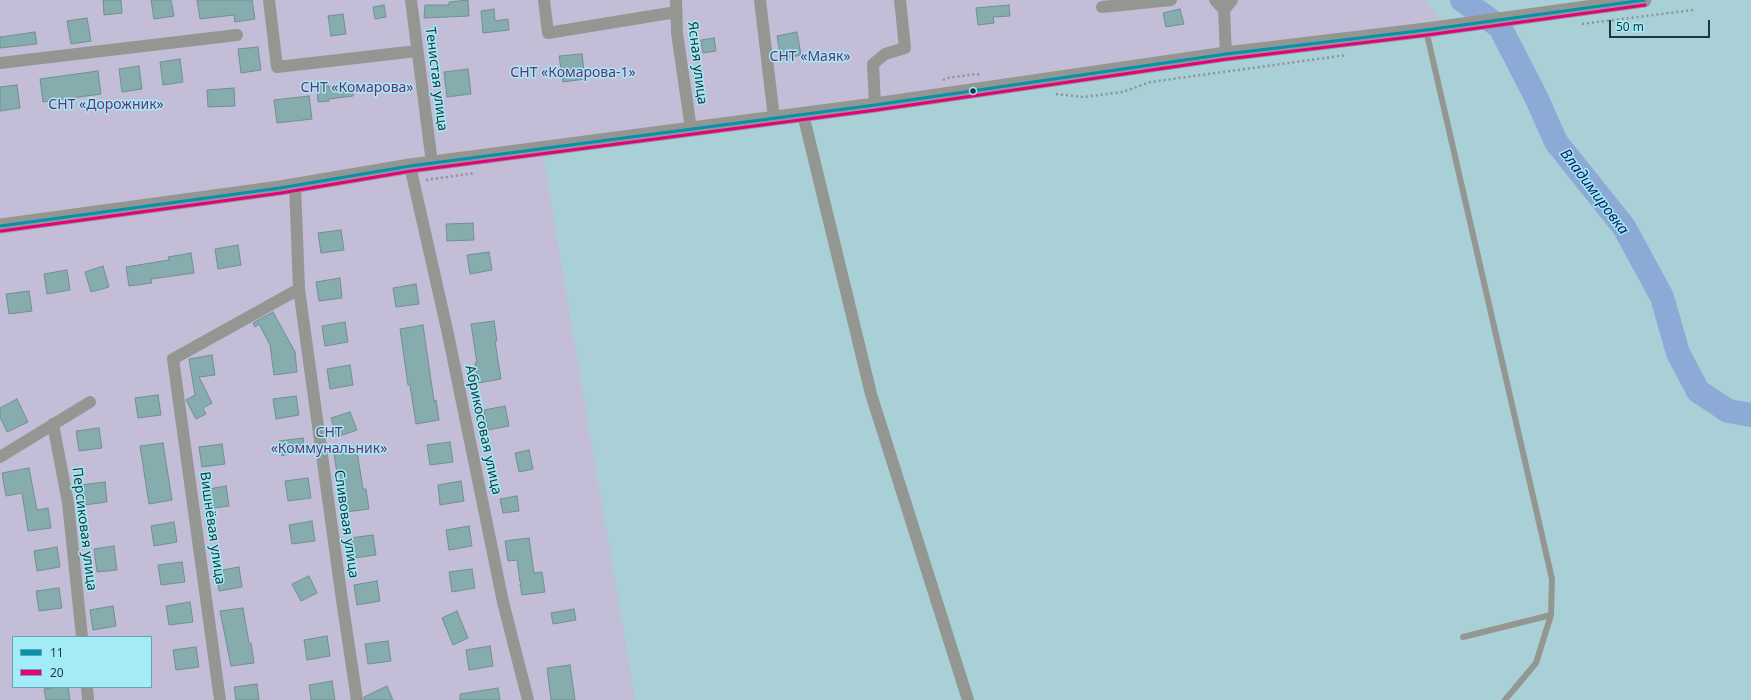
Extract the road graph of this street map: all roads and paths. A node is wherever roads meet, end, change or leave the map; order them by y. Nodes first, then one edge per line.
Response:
1 (269, 0) edge
2 (411, 0) edge
3 (544, 0) edge
4 (676, 0) edge
5 (760, 0) edge
6 (900, 0) edge
7 (1170, 0) edge
8 (1215, 0) edge
9 (1232, 0) edge
10 (1635, 1) edge
11 (1102, 8) dead end
12 (1224, 10) junction
13 (676, 12) junction
14 (1426, 30) junction
15 (238, 35) dead end
16 (417, 51) junction
17 (1226, 54) junction
18 (0, 63) edge
19 (875, 105) junction
20 (804, 114) junction
21 (774, 118) junction
22 (690, 129) junction
23 (432, 163) junction
24 (410, 166) junction
25 (295, 185) junction
26 (0, 226) edge
27 (299, 289) junction
28 (90, 402) dead end
29 (53, 424) junction
30 (0, 457) edge
31 (1551, 615) junction
32 (82, 636) edge
33 (1463, 636) dead end
34 (87, 688) edge
35 (88, 700) edge
36 (220, 700) edge
37 (357, 700) edge
38 (528, 700) edge
39 (968, 700) edge
40 (1505, 700) edge

1 - 16 street
2 - 16 street, Тенистая улица
3 - 13 street
4 - 13 street, Ясная улица
5 - 21 street
6 - 19 street
7 - 11 street
8 - 12 street
9 - 12 street
10 - 14 street
12 - 17 street
13 - 22 street, Ясная улица
14 - 17 street
14 - 31 lane
15 - 18 street
16 - 23 street, Тенистая улица
17 - 19 street
19 - 20 street
20 - 21 street
20 - 39 street
21 - 22 street
22 - 23 street
23 - 24 street
24 - 25 street
24 - 38 street, Абрикосовая улица
25 - 26 street
25 - 27 street, Сливовая улица
27 - 36 street, Вишнёвая улица
27 - 37 street, Сливовая улица
28 - 29 street
29 - 30 street
29 - 32 street, Персиковая улица
31 - 33 lane
31 - 40 lane
34 - 35 street

